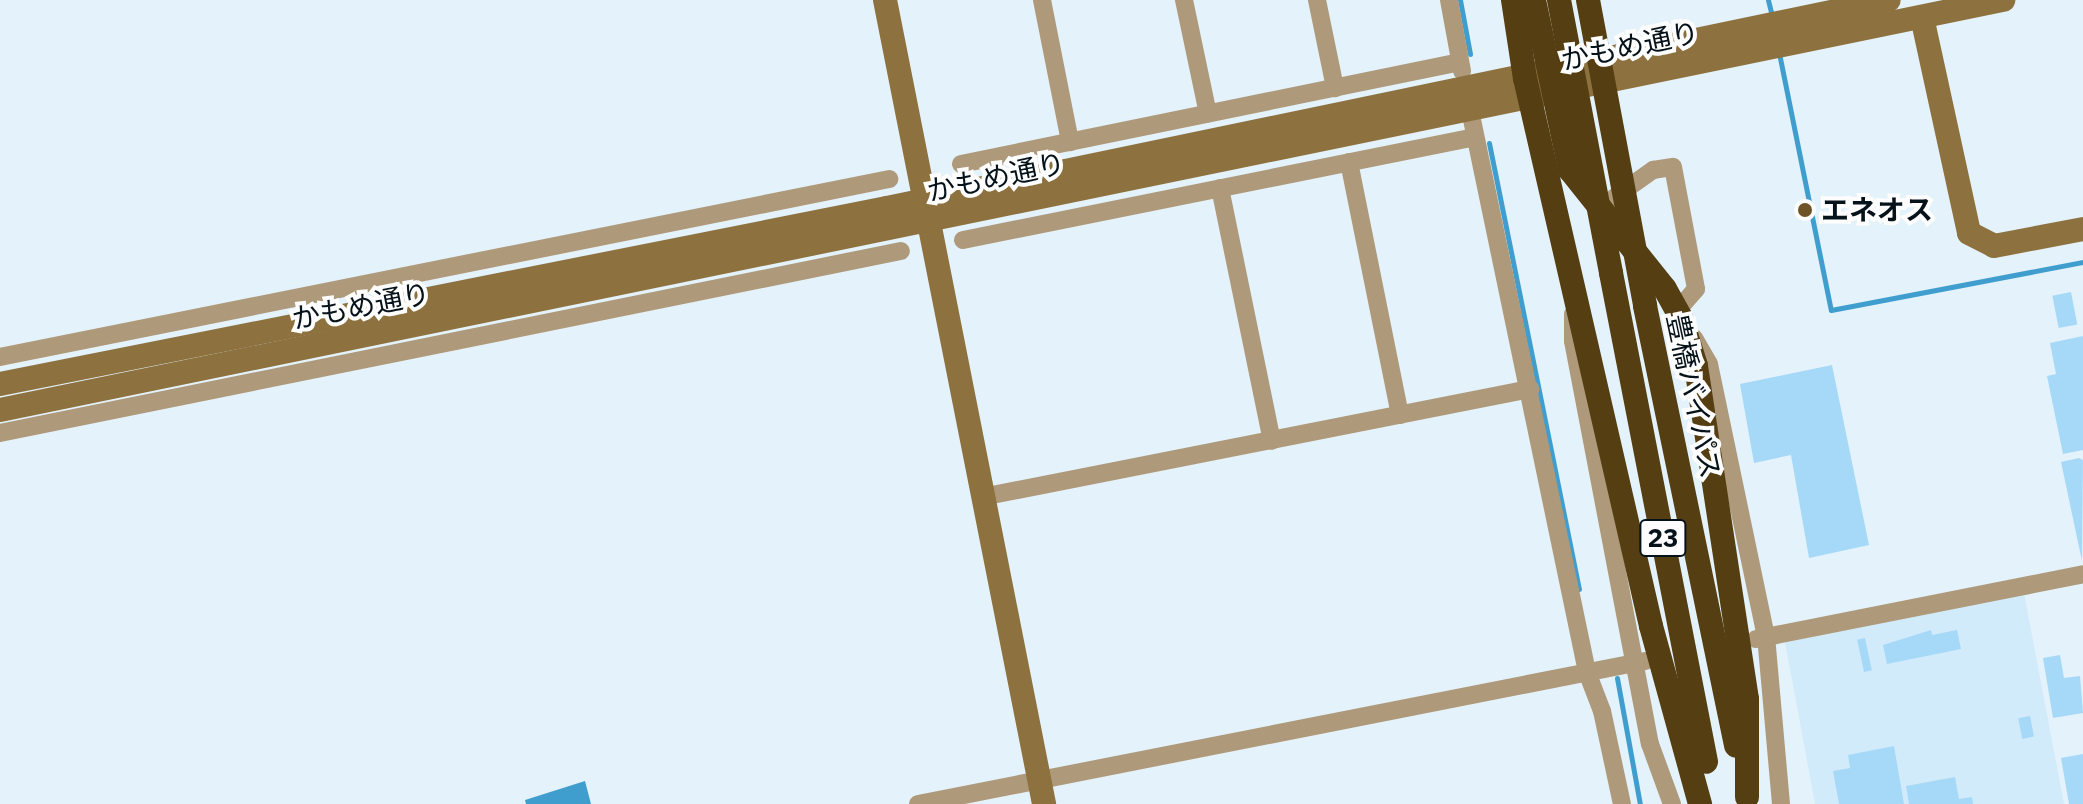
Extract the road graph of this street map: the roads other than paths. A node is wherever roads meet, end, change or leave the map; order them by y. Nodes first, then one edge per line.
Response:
1 (885, 0) edge
2 (1042, 0) edge
3 (1184, 0) edge
4 (1317, 0) edge
5 (1449, 0) edge
6 (1513, 0) edge
7 (1534, 0) edge
8 (1559, 0) edge
9 (1588, 0) edge
10 (1889, 0) edge
11 (2003, 0) edge
12 (1922, 17) junction
13 (1460, 62) junction
14 (1539, 86) junction
15 (1335, 88) junction
16 (1468, 100) junction
17 (1208, 114) junction
18 (1143, 127) junction
19 (1475, 137) junction
20 (1070, 142) junction
21 (1349, 162) junction
22 (961, 164) dead end
23 (1150, 164) junction
24 (889, 179) dead end
25 (1220, 188) junction
26 (1156, 201) junction
27 (927, 210) junction
28 (1597, 210) junction
29 (2083, 229) edge
30 (963, 240) dead end
31 (901, 251) dead end
32 (342, 289) junction
33 (1576, 297) junction
34 (1681, 320) junction
35 (352, 339) junction
36 (39, 348) junction
37 (0, 357) edge
38 (44, 375) junction
39 (0, 384) edge
40 (1530, 389) junction
41 (88, 404) junction
42 (0, 410) edge
43 (1400, 415) junction
44 (0, 433) edge
45 (1272, 441) junction
46 (982, 497) junction
47 (2083, 574) edge
48 (1757, 638) junction
49 (1640, 662) junction
50 (1587, 672) junction
51 (1041, 793) edge
52 (1748, 801) edge
53 (918, 804) edge
54 (1622, 804) edge
55 (1672, 804) edge
56 (1700, 804) edge
57 (1714, 804) edge
58 (1781, 804) edge

1 - 27 street
2 - 20 street
3 - 17 street
4 - 15 street
5 - 13 street
6 - 14 highway, 23
7 - 14 highway, 23
8 - 57 highway, 豊橋バイパス / 23, bridge
9 - 52 highway, 豊橋バイパス / 23, bridge
10 - 14 street, かもめ通り
11 - 12 street, かもめ通り
12 - 14 street, かもめ通り
12 - 29 street
13 - 15 street
13 - 16 street
14 - 16 street, かもめ通り
14 - 28 highway, 23
14 - 33 highway, 23
15 - 17 street
16 - 19 street
16 - 23 street, かもめ通り
17 - 18 street
18 - 20 street
18 - 23 street
19 - 21 street
19 - 40 street
20 - 22 street
21 - 25 street
21 - 43 street
23 - 26 street
23 - 27 street, かもめ通り
24 - 32 street
25 - 26 street
25 - 45 street
26 - 30 street
27 - 35 street, かもめ通り
27 - 46 street
28 - 34 highway
28 - 34 street
31 - 35 street
32 - 35 street
32 - 36 street
33 - 49 street
33 - 56 highway, 23
34 - 48 street
34 - 52 highway
35 - 38 street, かもめ通り
35 - 41 street, かもめ通り
36 - 37 street
36 - 38 street
38 - 39 street, かもめ通り
40 - 43 street
40 - 50 street
41 - 42 street, かもめ通り
41 - 44 street
43 - 45 street
45 - 46 street
46 - 51 street
47 - 48 street
48 - 58 street
49 - 50 street
49 - 55 street
50 - 51 street
50 - 54 street
51 - 53 street

